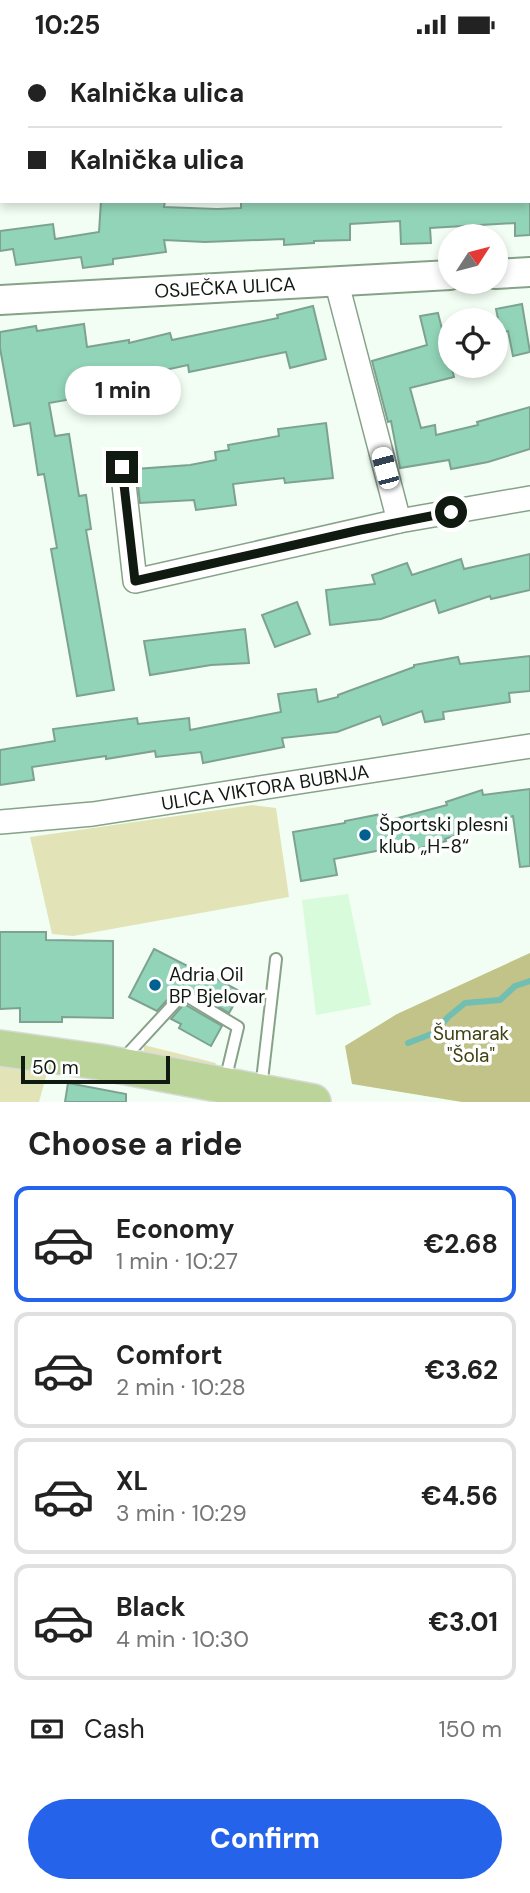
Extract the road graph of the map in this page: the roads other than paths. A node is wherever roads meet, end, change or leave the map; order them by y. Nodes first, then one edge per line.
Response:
1 (530, 272) edge
2 (508, 273) edge
3 (438, 276) edge
4 (336, 280) junction
5 (0, 299) edge
6 (122, 467) dead end
7 (530, 498) edge
8 (398, 521) junction
9 (530, 746) edge
10 (0, 822) edge
11 (276, 959) dead end
12 (0, 1048) edge
13 (117, 1065) junction
14 (261, 1091) junction
15 (223, 1093) edge
16 (313, 1102) edge

1 - 2 street
3 - 4 street, OSJEČKA ULICA
4 - 5 street, OSJEČKA ULICA
4 - 8 street
6 - 8 street
7 - 8 street
9 - 10 street, ULICA VIKTORA BUBNJA
11 - 14 lane
12 - 13 main road
13 - 15 main road
13 - 15 lane
14 - 15 main road
14 - 16 main road

